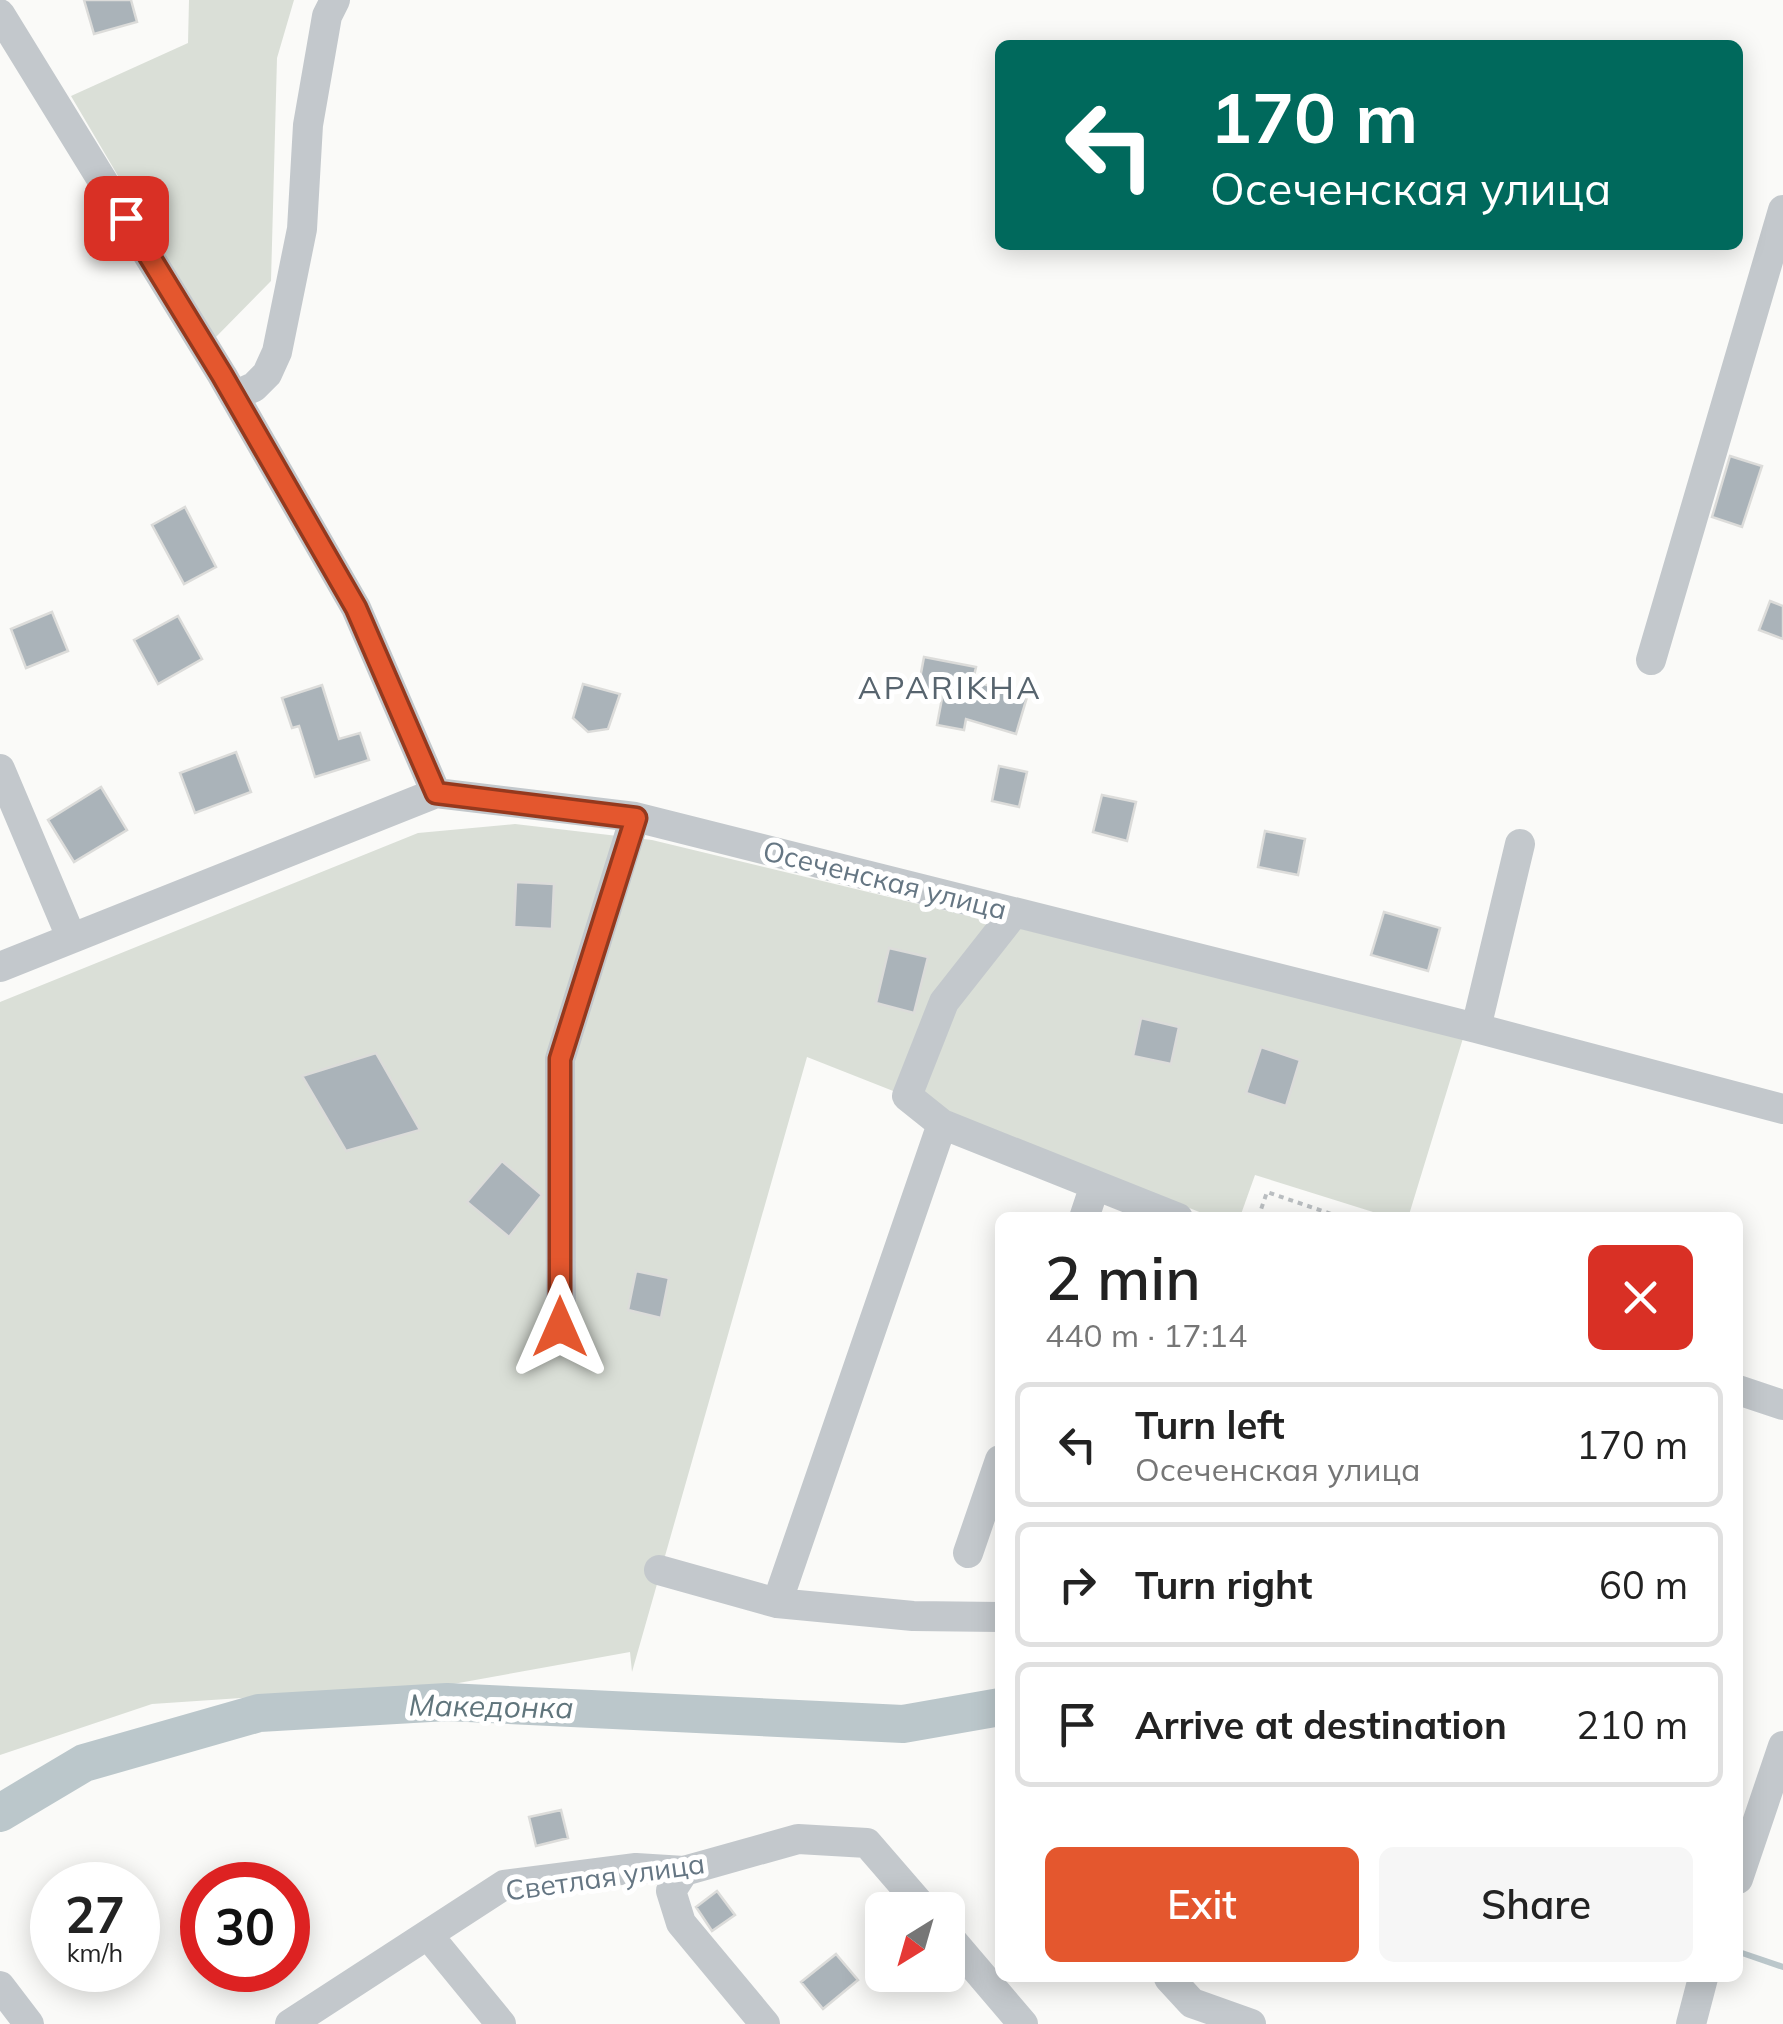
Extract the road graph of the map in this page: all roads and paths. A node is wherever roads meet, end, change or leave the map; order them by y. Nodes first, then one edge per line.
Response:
1 (335, 0) edge
2 (3, 26) edge
3 (1783, 210) edge
4 (234, 396) junction
5 (1651, 660) dead end
6 (0, 769) edge
7 (436, 793) junction
8 (636, 818) junction
9 (1520, 844) dead end
10 (1014, 912) junction
11 (71, 937) junction
12 (0, 967) edge
13 (1476, 1028) junction
14 (1783, 1109) edge
15 (942, 1124) junction
16 (1095, 1185) junction
17 (1086, 1212) edge
18 (1163, 1212) edge
19 (1260, 1212) edge
20 (1325, 1212) edge
21 (560, 1327) dead end
22 (1743, 1392) edge
23 (1783, 1404) edge
24 (995, 1475) edge
25 (968, 1553) dead end
26 (659, 1570) dead end
27 (777, 1603) junction
28 (995, 1617) edge
29 (1783, 1746) edge
30 (1743, 1863) edge
31 (684, 1872) junction
32 (910, 1892) edge
33 (428, 1935) junction
34 (965, 1956) edge
35 (1172, 1982) edge
36 (1703, 1982) edge
37 (0, 1986) edge
38 (29, 2024) edge
39 (290, 2024) edge
40 (501, 2024) edge
41 (764, 2024) edge
42 (1022, 2024) edge
43 (1251, 2024) edge
44 (1691, 2024) edge

1 - 4 street
2 - 4 street
3 - 5 street
4 - 7 street
6 - 11 street
7 - 8 street, Осеченская улица
7 - 11 street, Осеченская улица
8 - 10 street, Осеченская улица
8 - 21 street
9 - 13 street
10 - 13 street, Осеченская улица
10 - 15 street
11 - 12 street, Осеченская улица
13 - 14 street, Осеченская улица
15 - 16 street
15 - 27 street
16 - 17 street
16 - 18 street
19 - 20 path
22 - 23 street
24 - 25 street
26 - 27 street
27 - 28 street
29 - 30 street
31 - 32 street, Светлая улица
31 - 33 street, Светлая улица
31 - 41 street
33 - 39 street, Светлая улица
33 - 40 street
34 - 42 street
35 - 43 street
36 - 44 street
37 - 38 street

